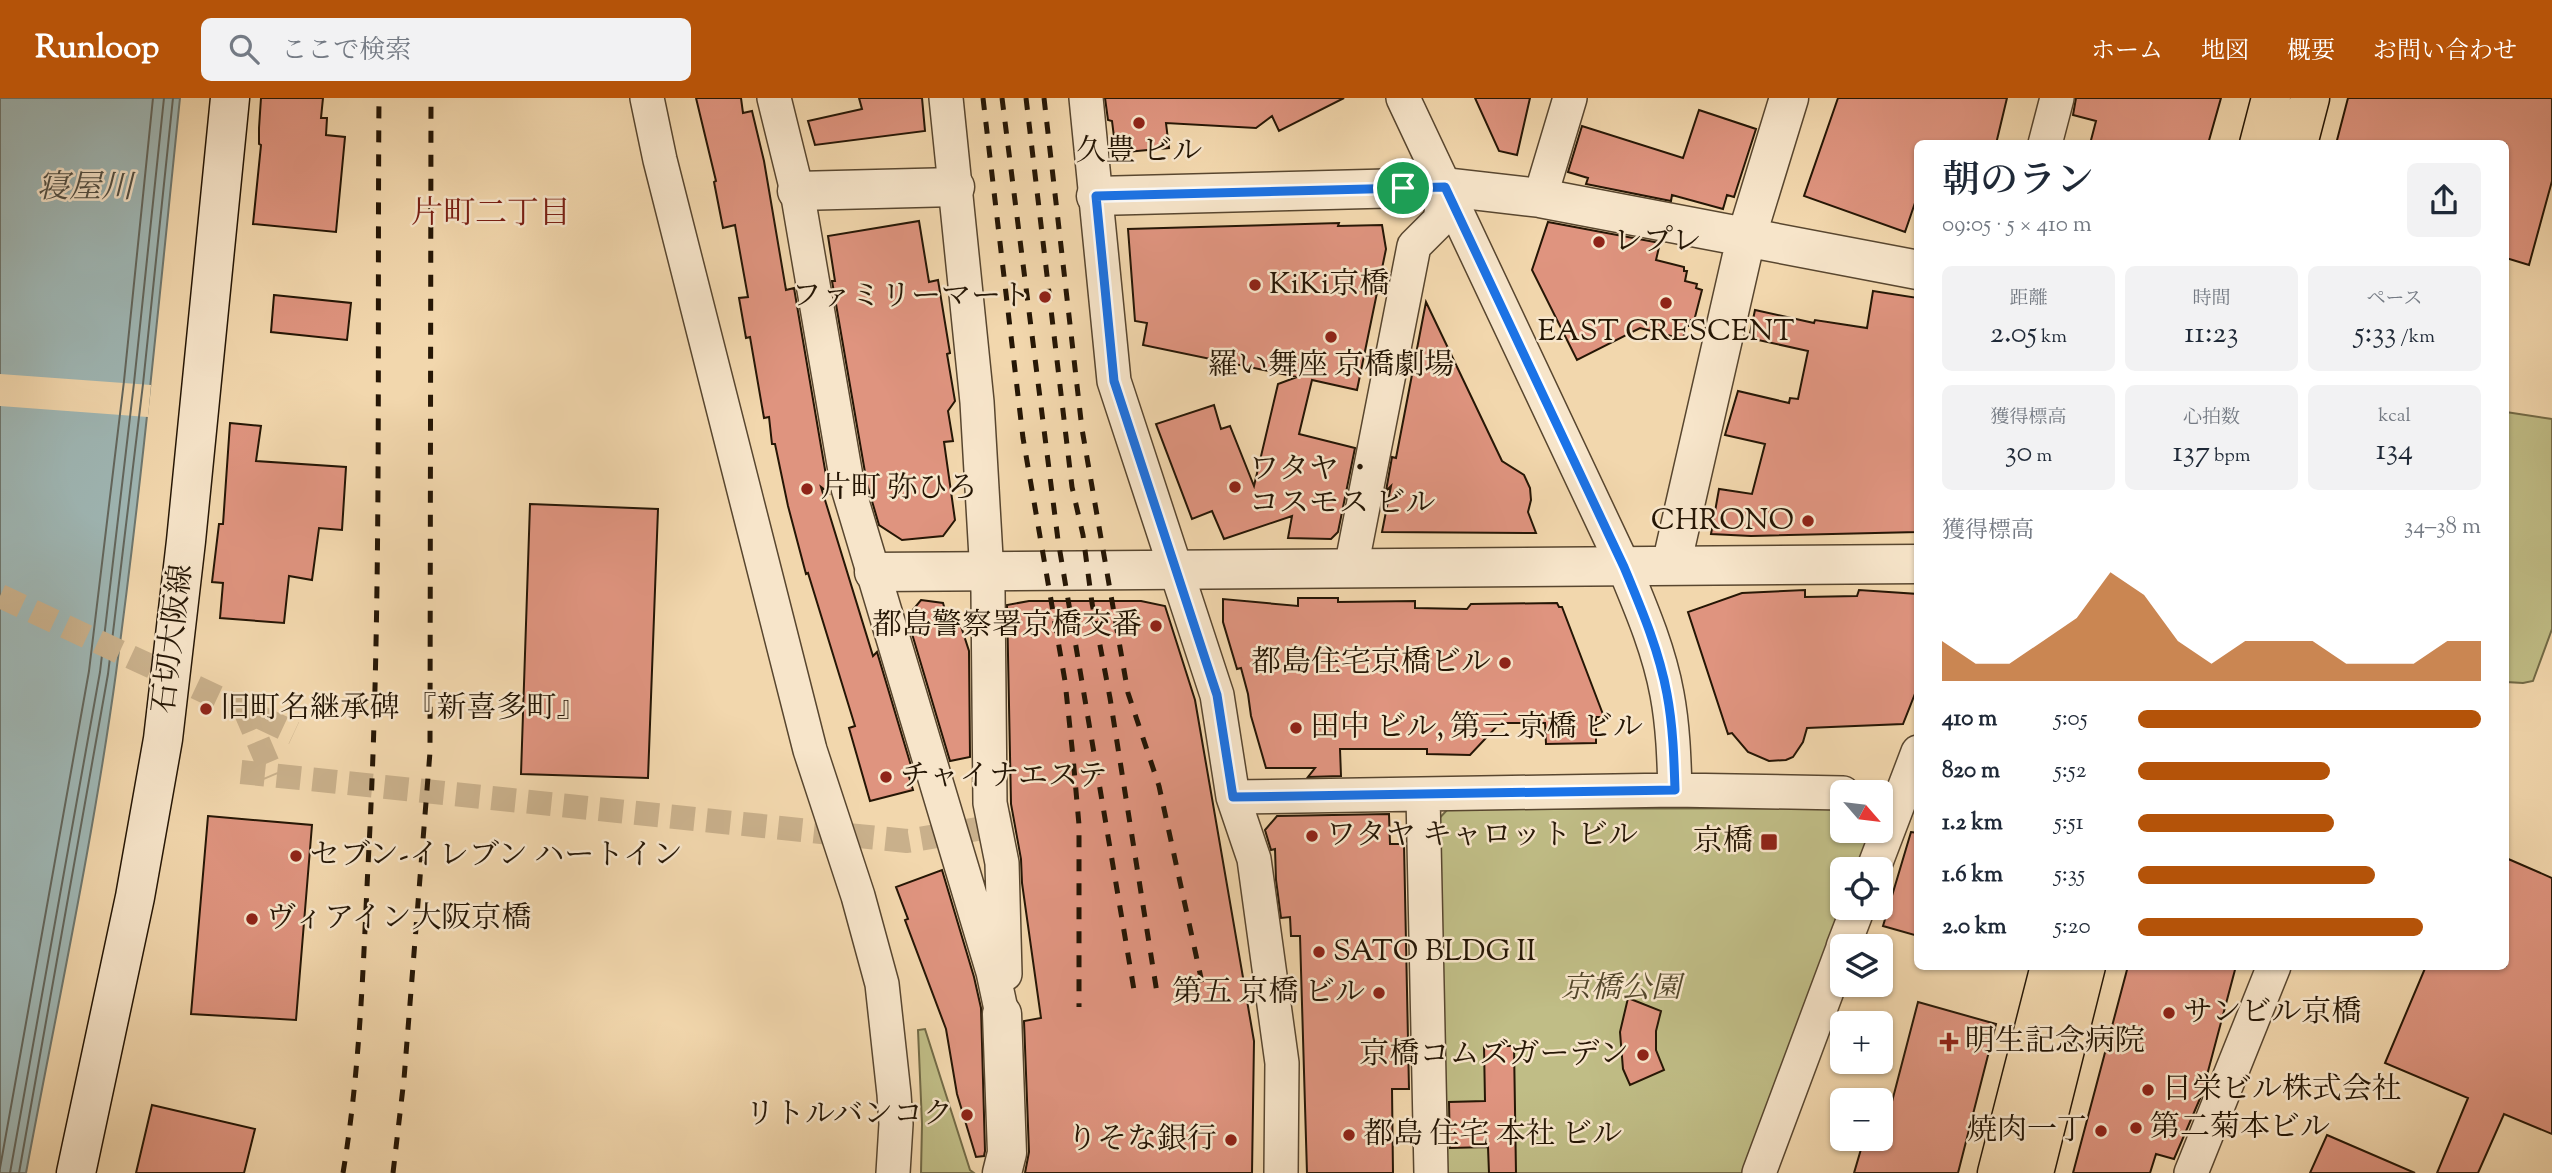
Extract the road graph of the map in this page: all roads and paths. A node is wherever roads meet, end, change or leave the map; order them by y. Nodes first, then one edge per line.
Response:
1 (230, 98) edge
2 (647, 98) edge
3 (774, 98) edge
4 (946, 98) edge
5 (1086, 98) edge
6 (1403, 98) edge
7 (1570, 98) edge
8 (1789, 98) edge
9 (2057, 98) edge
10 (2271, 98) edge
11 (2310, 98) edge
12 (2046, 140) edge
13 (2260, 140) edge
14 (2299, 140) edge
15 (955, 187) junction
16 (1445, 187) junction
17 (797, 191) junction
18 (1096, 196) junction
19 (1540, 198) junction
20 (1746, 237) junction
21 (1914, 269) edge
22 (1914, 564) edge
23 (1671, 566) junction
24 (1624, 567) junction
25 (1351, 568) junction
26 (987, 570) junction
27 (1176, 570) junction
28 (874, 572) junction
29 (1914, 758) edge
30 (1894, 789) edge
31 (1675, 790) junction
32 (1830, 793) edge
33 (1423, 795) junction
34 (1233, 797) junction
35 (2049, 970) edge
36 (2085, 970) edge
37 (2272, 970) edge
38 (1830, 983) edge
39 (1002, 1014) junction
40 (1006, 1166) edge
41 (76, 1173) edge
42 (892, 1173) edge
43 (1281, 1173) edge
44 (1431, 1173) edge
45 (1759, 1173) edge
46 (1997, 1173) edge
47 (2034, 1173) edge
48 (2191, 1173) edge

1 - 41 street, 石切大阪線
2 - 42 street
3 - 17 street
4 - 15 street
5 - 18 street
6 - 16 street
7 - 19 street
8 - 20 street
9 - 12 street
10 - 13 highway
11 - 14 highway
15 - 17 street
15 - 26 street
16 - 18 street
16 - 19 street
16 - 24 street
16 - 25 street
17 - 28 street
18 - 27 street
19 - 20 street
20 - 21 street
20 - 23 street
22 - 23 street
23 - 24 street
24 - 25 street
24 - 31 street
25 - 27 street
26 - 27 street
26 - 28 street
26 - 39 street
27 - 34 street
28 - 39 street
29 - 30 street
31 - 32 street
31 - 33 street
33 - 34 street
33 - 44 street
34 - 43 street
35 - 46 highway
36 - 47 highway
37 - 48 street
38 - 45 street
39 - 40 street

